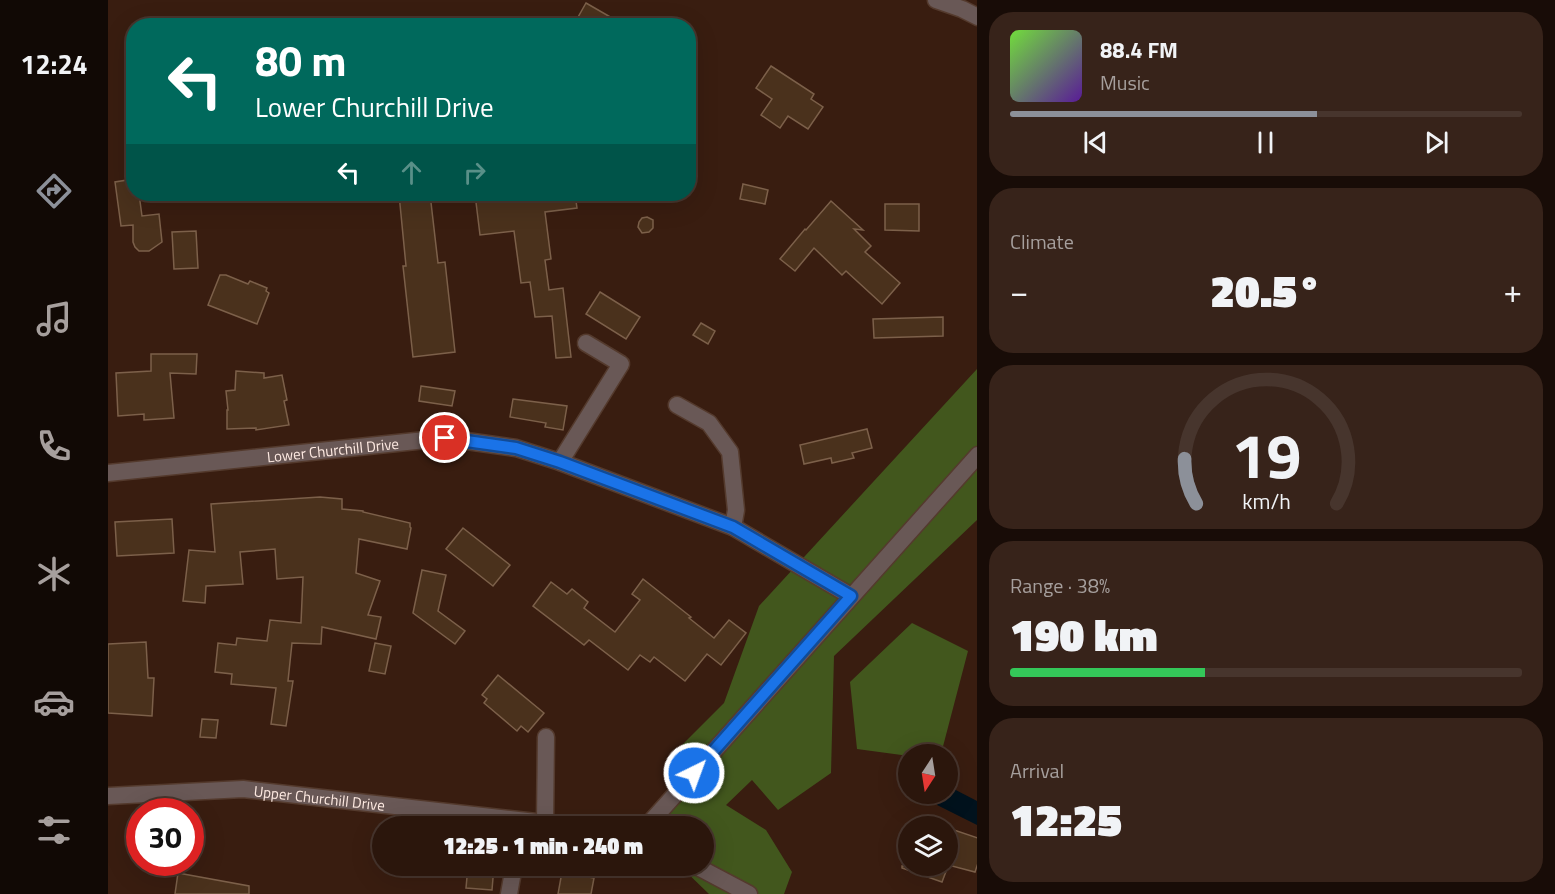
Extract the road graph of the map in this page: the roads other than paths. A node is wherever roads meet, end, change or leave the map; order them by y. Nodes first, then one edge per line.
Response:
1 (936, 0) edge
2 (977, 17) edge
3 (586, 343) dead end
4 (677, 405) dead end
5 (977, 456) edge
6 (560, 462) junction
7 (108, 473) edge
8 (733, 527) junction
9 (851, 596) junction
10 (546, 737) dead end
11 (108, 796) edge
12 (465, 816) edge
13 (545, 816) edge
14 (656, 816) edge
15 (512, 876) edge
16 (714, 876) edge
17 (509, 894) edge
18 (749, 894) edge

1 - 2 street
3 - 6 street
4 - 8 street
5 - 9 street
6 - 7 street, Lower Churchill Drive
6 - 8 street, Lower Churchill Drive
8 - 9 street, Lower Churchill Drive
9 - 14 street
10 - 13 street
11 - 12 street, Upper Churchill Drive
15 - 17 street
16 - 18 street

